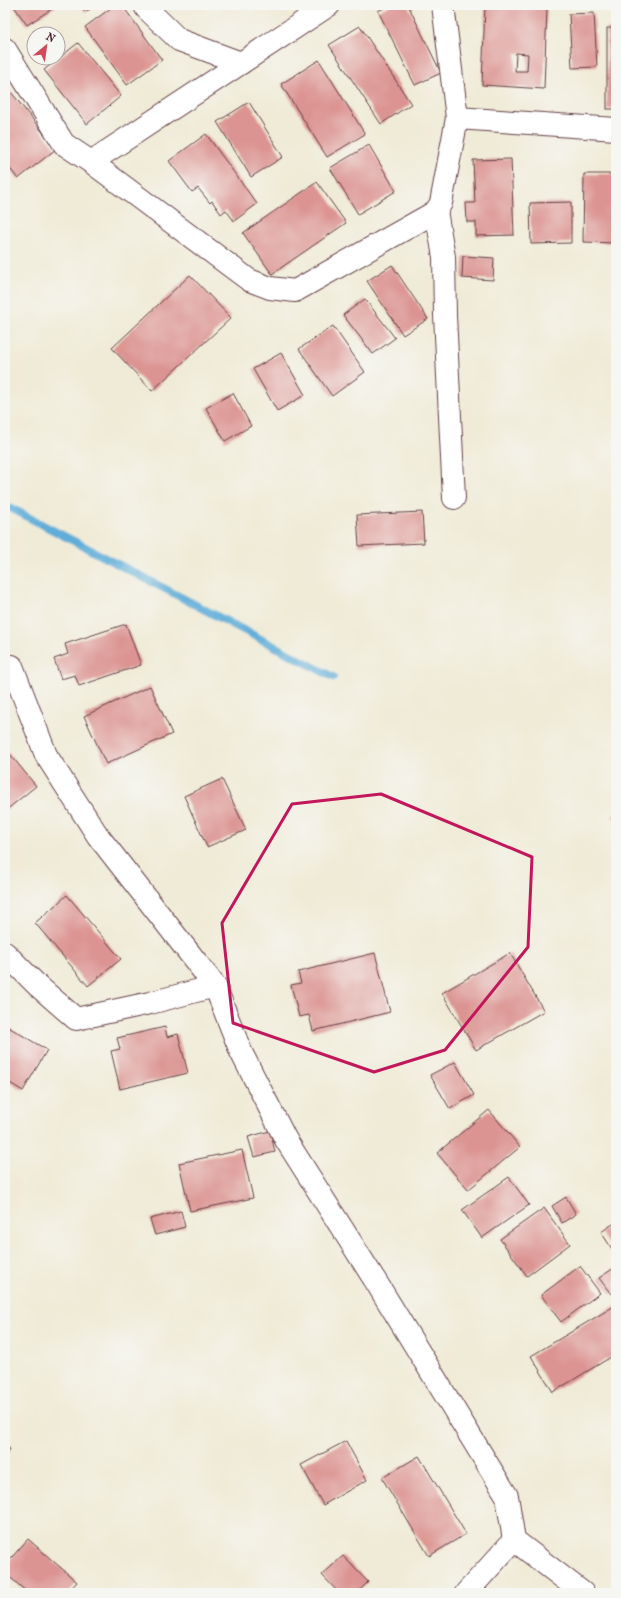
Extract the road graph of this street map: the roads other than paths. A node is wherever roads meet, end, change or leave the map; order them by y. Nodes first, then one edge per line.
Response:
1 (145, 5) edge
2 (329, 5) edge
3 (443, 5) edge
4 (5, 49) edge
5 (241, 63) junction
6 (457, 118) junction
7 (616, 129) edge
8 (91, 162) junction
9 (436, 211) junction
10 (454, 498) dead end
11 (12, 666) dead end
12 (5, 953) edge
13 (215, 986) junction
14 (514, 1540) junction
15 (466, 1593) edge
16 (583, 1593) edge

1 - 5 street
2 - 5 street
3 - 6 street
4 - 8 street
5 - 8 street
6 - 7 street
6 - 9 street
8 - 9 street
9 - 10 street
11 - 13 street
12 - 13 street
13 - 14 street
14 - 15 street
14 - 16 street

